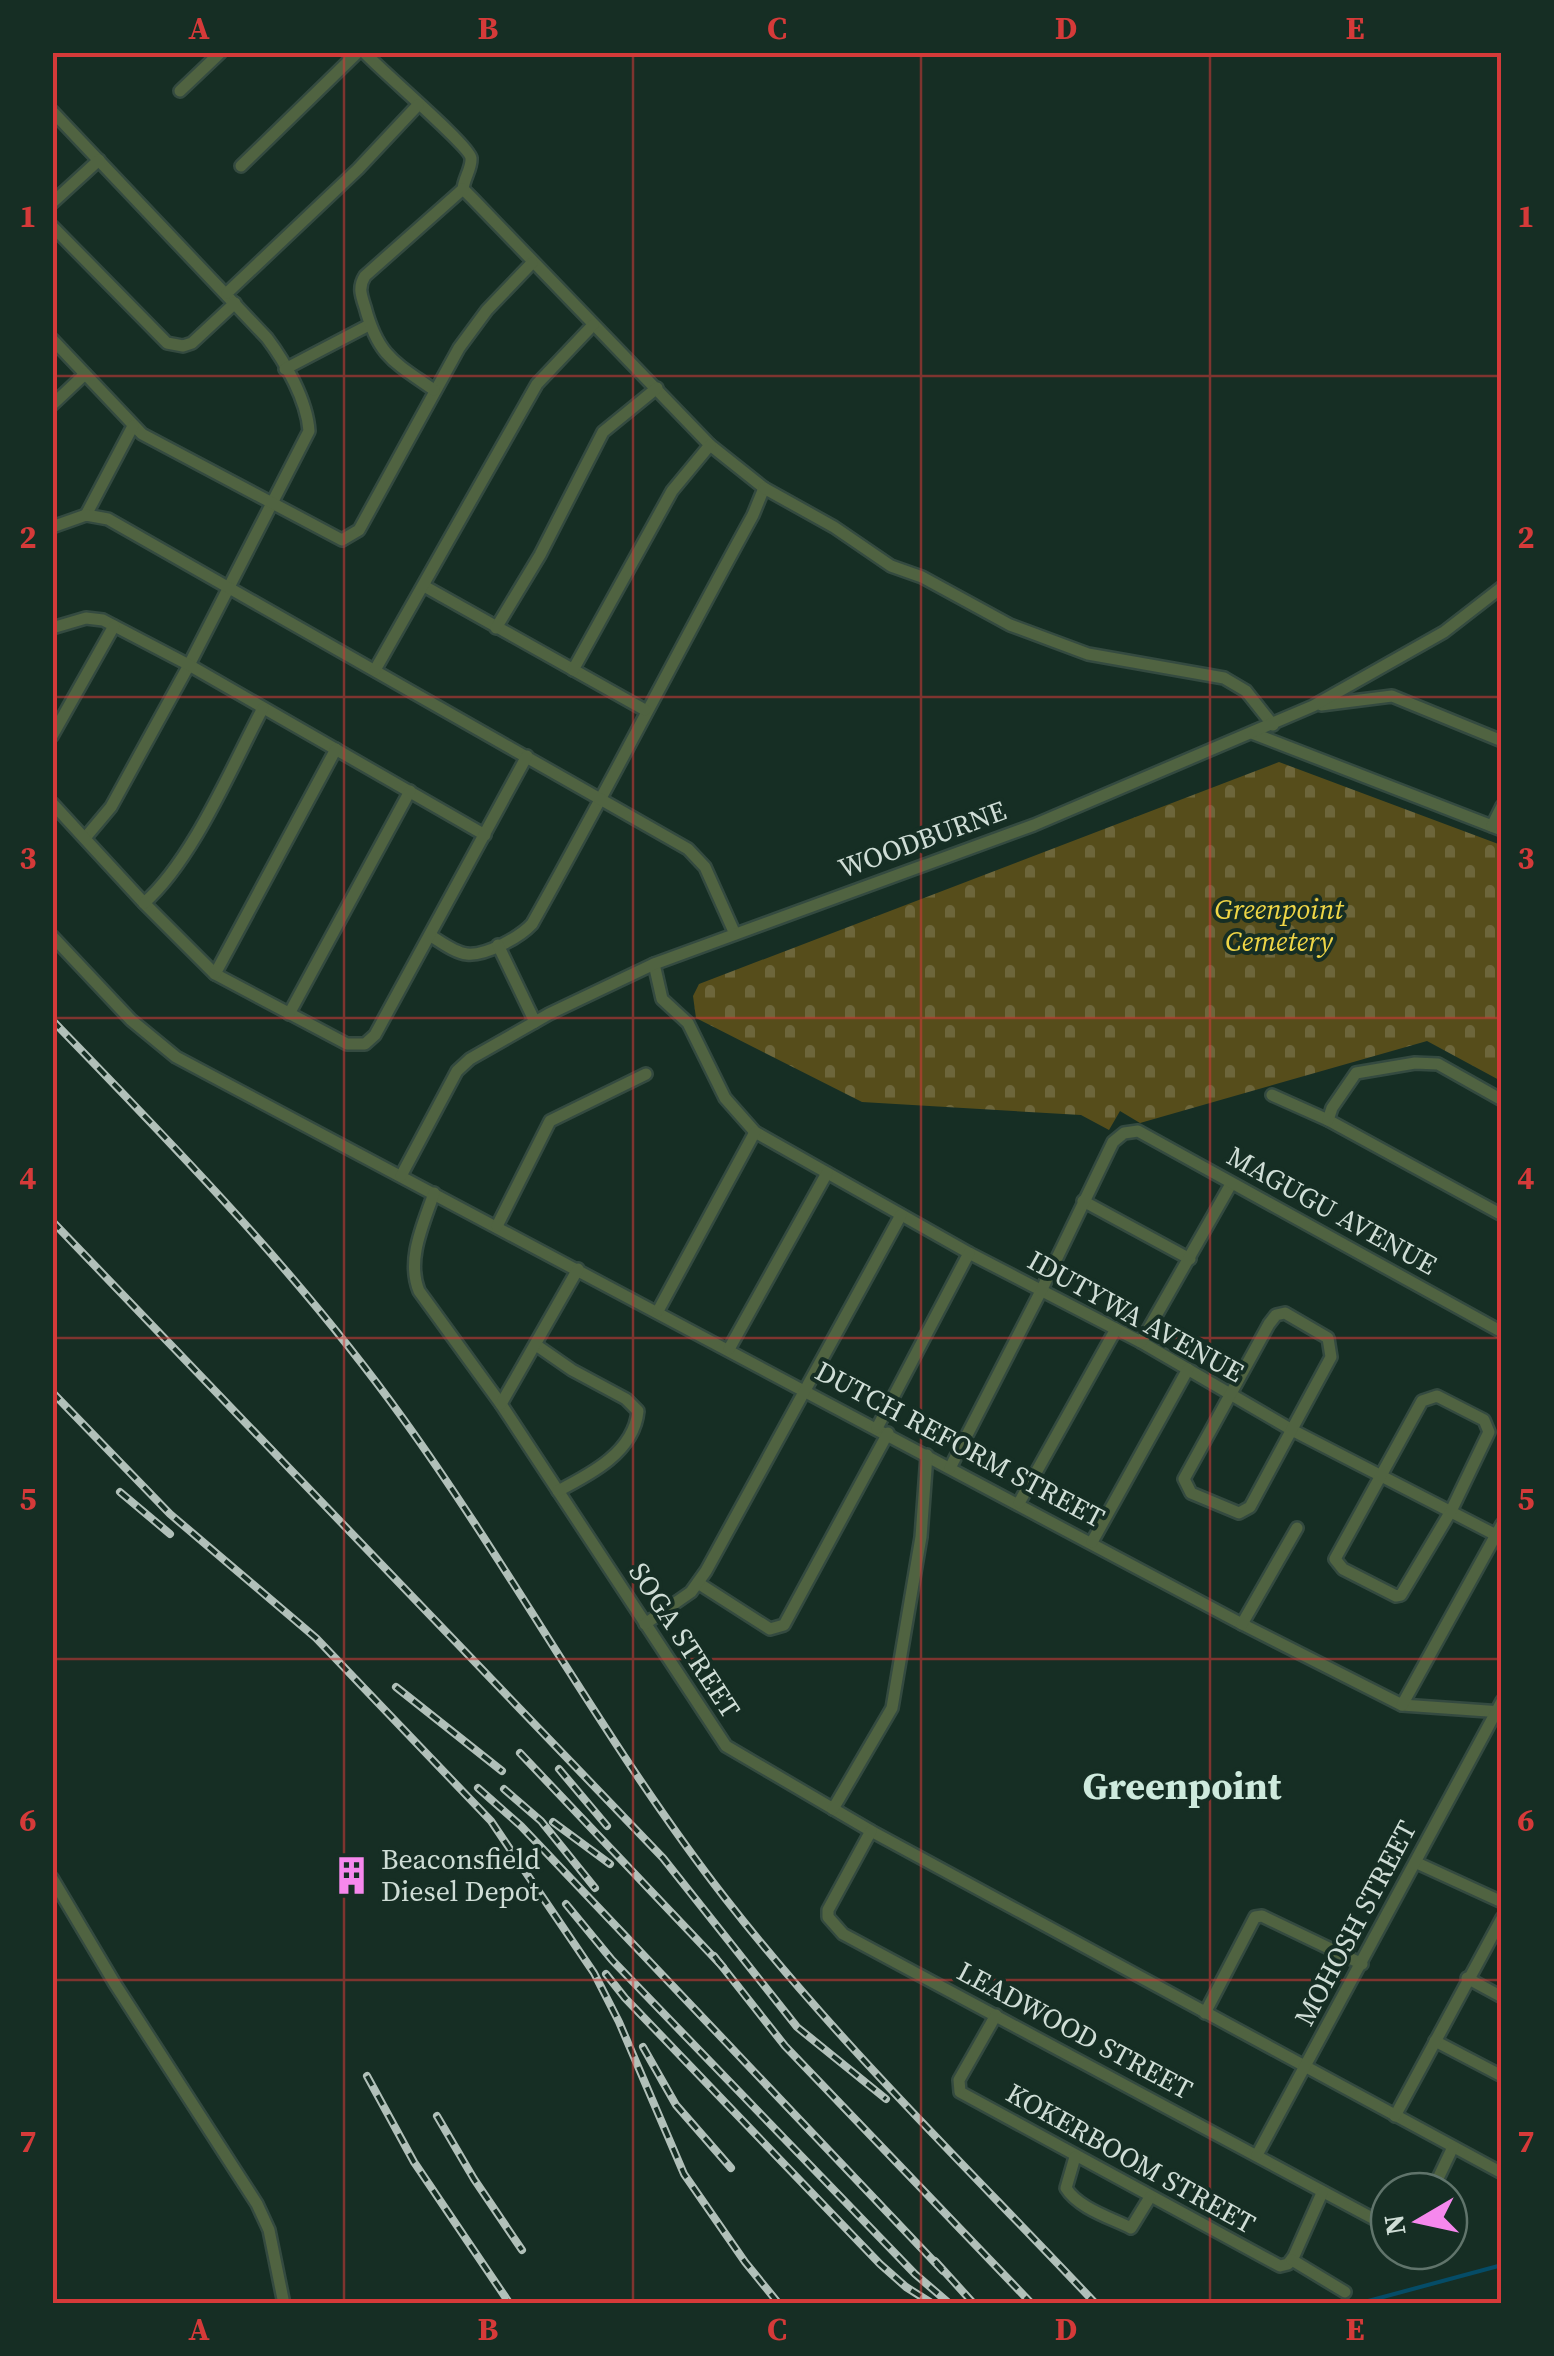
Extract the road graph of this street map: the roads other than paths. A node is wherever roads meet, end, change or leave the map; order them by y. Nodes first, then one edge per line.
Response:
1 (221, 52) edge
2 (361, 52) edge
3 (180, 91) dead end
4 (418, 106) junction
5 (52, 111) edge
6 (99, 160) junction
7 (240, 166) dead end
8 (464, 189) junction
9 (52, 204) edge
10 (52, 226) edge
11 (532, 263) junction
12 (231, 298) junction
13 (369, 325) junction
14 (594, 325) junction
15 (52, 338) edge
16 (286, 369) junction
17 (85, 374) junction
18 (657, 388) junction
19 (434, 390) junction
20 (52, 405) edge
21 (133, 426) junction
22 (710, 445) junction
23 (764, 488) junction
24 (274, 503) junction
25 (86, 516) junction
26 (52, 527) edge
27 (231, 586) junction
28 (424, 586) junction
29 (1502, 586) edge
30 (114, 626) junction
31 (52, 628) edge
32 (496, 628) junction
33 (189, 666) junction
34 (375, 670) junction
35 (574, 670) junction
36 (1313, 706) junction
37 (263, 708) junction
38 (645, 710) junction
39 (1272, 724) junction
40 (1252, 733) junction
41 (52, 736) edge
42 (1502, 742) edge
43 (336, 749) junction
44 (527, 756) junction
45 (410, 791) junction
46 (602, 800) junction
47 (52, 803) edge
48 (1502, 806) edge
49 (1497, 828) edge
50 (485, 835) junction
51 (84, 838) junction
52 (144, 903) junction
53 (735, 934) junction
54 (52, 936) edge
55 (430, 936) junction
56 (498, 945) junction
57 (654, 964) junction
58 (215, 974) junction
59 (289, 1014) junction
60 (536, 1022) junction
61 (646, 1074) dead end
62 (1272, 1095) dead end
63 (1502, 1100) edge
64 (1328, 1120) junction
65 (756, 1132) junction
66 (827, 1173) junction
67 (401, 1176) junction
68 (1230, 1184) junction
69 (434, 1192) junction
70 (1083, 1201) junction
71 (901, 1215) junction
72 (1502, 1215) edge
73 (497, 1226) junction
74 (969, 1253) junction
75 (1190, 1259) junction
76 (578, 1269) junction
77 (1041, 1291) junction
78 (658, 1311) junction
79 (1116, 1330) junction
80 (1502, 1332) edge
81 (1142, 1342) junction
82 (536, 1345) junction
83 (729, 1350) junction
84 (1188, 1369) junction
85 (803, 1390) junction
86 (1230, 1396) junction
87 (501, 1404) junction
88 (1292, 1430) junction
89 (882, 1431) junction
90 (927, 1455) junction
91 (950, 1468) junction
92 (1380, 1476) junction
93 (558, 1491) junction
94 (1019, 1503) junction
95 (1452, 1512) junction
96 (1296, 1528) dead end
97 (1499, 1530) edge
98 (1092, 1542) junction
99 (698, 1582) junction
100 (645, 1624) junction
101 (1242, 1624) junction
102 (1402, 1705) junction
103 (1500, 1709) edge
104 (833, 1809) junction
105 (871, 1830) junction
106 (1416, 1863) junction
107 (52, 1878) edge
108 (1502, 1902) edge
109 (1502, 1918) edge
110 (1362, 1964) junction
111 (1467, 1978) junction
112 (1502, 1996) edge
113 (1205, 2013) junction
114 (996, 2016) junction
115 (1435, 2041) junction
116 (1305, 2068) junction
117 (1502, 2076) edge
118 (1396, 2116) junction
119 (1453, 2147) junction
120 (1256, 2155) junction
121 (1075, 2157) junction
122 (1442, 2171) edge
123 (1502, 2173) edge
124 (1322, 2193) junction
125 (1150, 2198) junction
126 (1369, 2217) edge
127 (1292, 2260) junction
128 (1345, 2292) dead end
129 (284, 2304) edge

1 - 3 street
2 - 4 street
2 - 7 street
4 - 8 street
4 - 12 street
5 - 6 street
6 - 9 street
6 - 12 street
8 - 11 street
8 - 13 street
10 - 12 street
11 - 14 street
11 - 19 street
12 - 16 street
13 - 16 street
13 - 19 street
14 - 18 street
14 - 28 street
15 - 17 street
16 - 24 street
17 - 20 street
17 - 21 street
18 - 22 street
18 - 32 street
19 - 24 street
21 - 24 street
21 - 25 street
22 - 23 street
22 - 35 street
23 - 38 street
23 - 39 street
24 - 27 street
25 - 26 street
25 - 27 street
27 - 33 street
27 - 34 street
28 - 32 street
28 - 34 street
29 - 36 street, WOODBURNE
30 - 31 street
30 - 33 street
30 - 41 street
32 - 35 street
33 - 37 street
33 - 51 street
34 - 44 street
35 - 38 street
36 - 39 street, WOODBURNE
36 - 42 street
37 - 43 street
37 - 52 street
38 - 46 street
39 - 40 street, WOODBURNE
40 - 49 street
40 - 53 street, WOODBURNE
43 - 45 street
43 - 58 street
44 - 46 street
44 - 50 street
45 - 50 street
45 - 59 street
46 - 53 street
46 - 56 street
47 - 51 street
48 - 49 street
50 - 55 street
51 - 52 street
52 - 58 street
53 - 57 street, WOODBURNE
54 - 67 street, DUTCH REFORM STREET
55 - 56 street
55 - 59 street
56 - 60 street
57 - 60 street, WOODBURNE
57 - 65 street, IDUTYWA AVENUE
58 - 59 street
60 - 67 street, WOODBURNE
61 - 73 street
62 - 64 street
63 - 64 street
64 - 72 street
65 - 66 street, IDUTYWA AVENUE
65 - 78 street
66 - 71 street, IDUTYWA AVENUE
66 - 83 street
67 - 69 street, DUTCH REFORM STREET
68 - 70 street, MAGUGU AVENUE
68 - 75 street
68 - 80 street, MAGUGU AVENUE
69 - 73 street, DUTCH REFORM STREET
69 - 87 street, SOGA STREET
70 - 75 street
70 - 77 street
71 - 74 street, IDUTYWA AVENUE
71 - 85 street
73 - 76 street, DUTCH REFORM STREET
74 - 77 street, IDUTYWA AVENUE
74 - 89 street
75 - 81 street
76 - 78 street, DUTCH REFORM STREET
76 - 82 street
77 - 79 street, IDUTYWA AVENUE
77 - 91 street
78 - 83 street, DUTCH REFORM STREET
79 - 81 street, IDUTYWA AVENUE
79 - 94 street
81 - 84 street, IDUTYWA AVENUE
82 - 87 street
82 - 93 street
83 - 85 street, DUTCH REFORM STREET
84 - 86 street, IDUTYWA AVENUE
84 - 98 street
85 - 89 street, DUTCH REFORM STREET
85 - 99 street
86 - 88 street, IDUTYWA AVENUE
86 - 88 street
86 - 88 street
87 - 93 street, SOGA STREET
88 - 92 street, IDUTYWA AVENUE
89 - 90 street, DUTCH REFORM STREET
89 - 99 street
90 - 91 street, DUTCH REFORM STREET
90 - 104 street
91 - 94 street, DUTCH REFORM STREET
92 - 95 street, IDUTYWA AVENUE
92 - 95 street
92 - 95 street
93 - 100 street, SOGA STREET
94 - 98 street, DUTCH REFORM STREET
95 - 97 street, IDUTYWA AVENUE
96 - 101 street
97 - 102 street
98 - 101 street, DUTCH REFORM STREET
99 - 100 street
100 - 104 street, SOGA STREET
101 - 102 street, DUTCH REFORM STREET
102 - 103 street, DUTCH REFORM STREET
103 - 106 street, MOHOSH STREET
104 - 105 street, SOGA STREET
105 - 113 street, SOGA STREET
105 - 114 street, LEADWOOD STREET
106 - 108 street
106 - 110 street, MOHOSH STREET
107 - 129 street
109 - 111 street
110 - 113 street
110 - 116 street, MOHOSH STREET
111 - 112 street
111 - 115 street
113 - 116 street, SOGA STREET
114 - 120 street, LEADWOOD STREET
114 - 121 street, KOKERBOOM STREET
115 - 117 street
115 - 118 street
116 - 118 street, SOGA STREET
116 - 120 street, MOHOSH STREET
118 - 119 street, SOGA STREET
119 - 122 street
119 - 123 street, SOGA STREET
120 - 124 street, LEADWOOD STREET
121 - 125 street, KOKERBOOM STREET
121 - 125 street
124 - 126 street, LEADWOOD STREET
124 - 127 street
125 - 127 street, KOKERBOOM STREET
127 - 128 street, KOKERBOOM STREET

